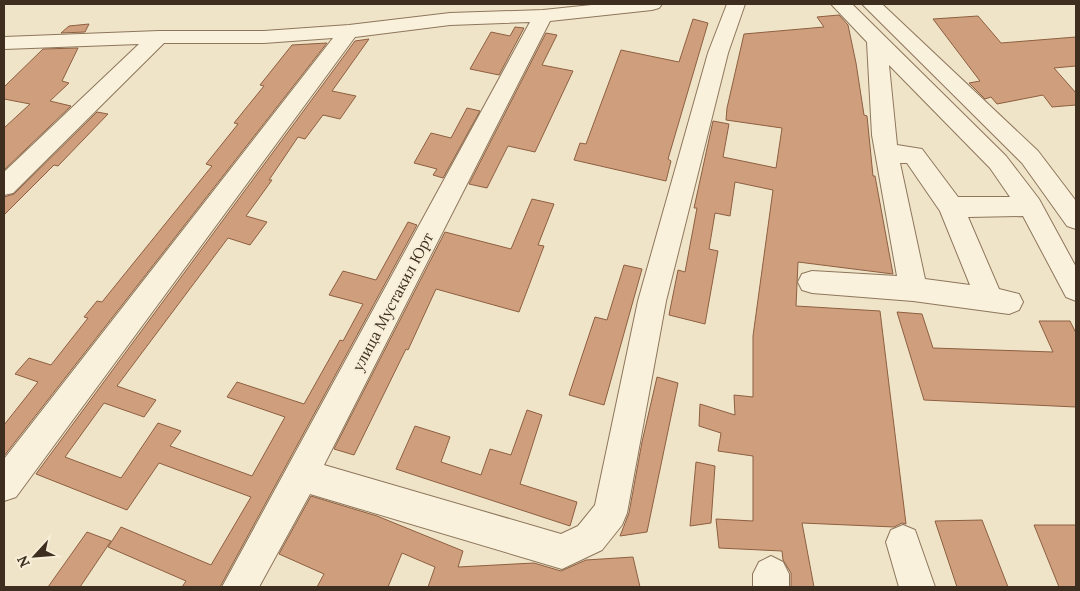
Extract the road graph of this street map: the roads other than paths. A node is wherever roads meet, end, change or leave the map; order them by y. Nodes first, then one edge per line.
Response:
1 (652, 4) edge
2 (736, 4) edge
3 (841, 4) edge
4 (871, 4) edge
5 (543, 16) junction
6 (348, 31) junction
7 (158, 37) junction
8 (877, 41) junction
9 (4, 43) edge
10 (887, 153) junction
11 (4, 186) edge
12 (1030, 206) junction
13 (952, 207) junction
14 (1076, 219) edge
15 (812, 282) dead end
16 (913, 289) junction
17 (1076, 289) edge
18 (302, 475) junction
19 (4, 486) edge
20 (903, 542) dead end
21 (240, 587) edge
22 (916, 587) edge

1 - 5 street
2 - 18 street
3 - 8 street
4 - 14 street
5 - 6 street
5 - 18 street, улица Мустакил Юрт
6 - 7 street
6 - 19 street
7 - 9 street
7 - 11 street
8 - 10 street
8 - 12 street
10 - 13 street
10 - 16 street
12 - 13 street
12 - 17 street
13 - 16 street
15 - 16 street
18 - 21 street, улица Мустакил Юрт
20 - 22 street

